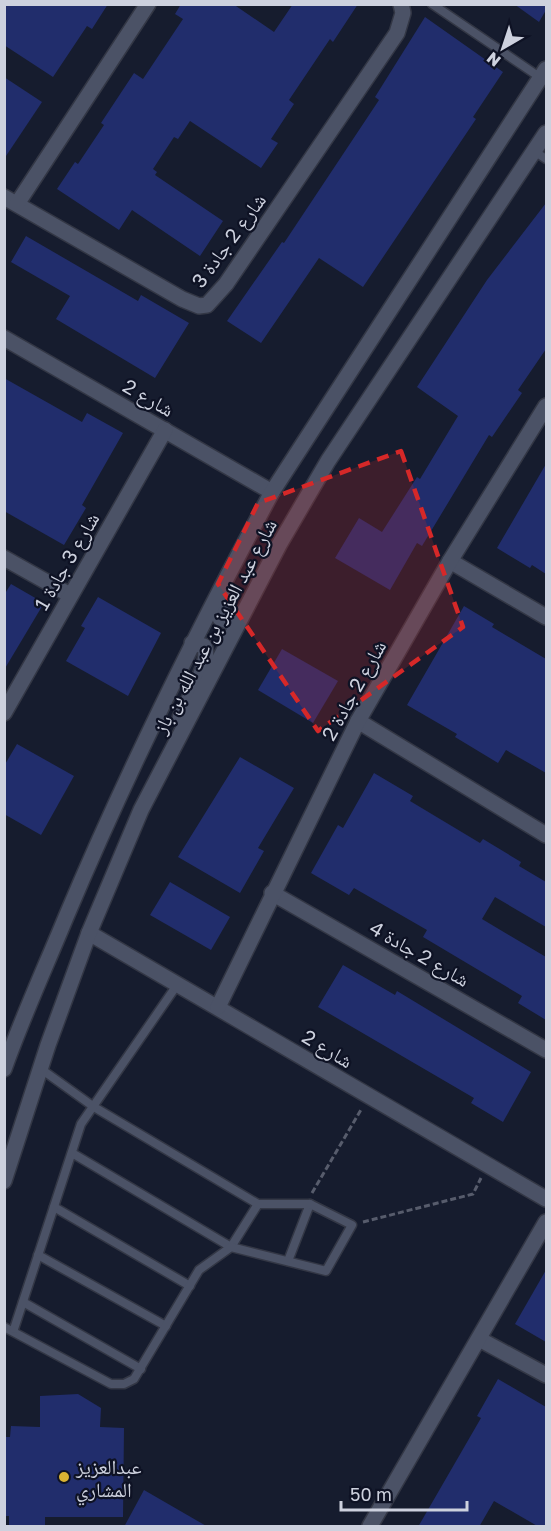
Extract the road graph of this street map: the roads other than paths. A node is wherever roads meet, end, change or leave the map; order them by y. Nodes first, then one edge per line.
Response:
1 (148, 4) edge
2 (401, 4) edge
3 (432, 4) edge
4 (544, 74) edge
5 (546, 133) edge
6 (540, 155) edge
7 (11, 200) edge
8 (4, 338) edge
9 (546, 406) edge
10 (165, 430) junction
11 (272, 492) junction
12 (4, 558) edge
13 (237, 561) junction
14 (450, 561) junction
15 (70, 595) junction
16 (546, 617) edge
17 (237, 626) junction
18 (192, 643) junction
19 (4, 713) edge
20 (358, 721) junction
21 (179, 738) junction
22 (546, 835) edge
23 (272, 893) junction
24 (89, 933) junction
25 (177, 985) junction
26 (218, 1007) junction
27 (15, 1039) junction
28 (546, 1050) edge
29 (4, 1053) edge
30 (4, 1069) edge
31 (41, 1069) junction
32 (93, 1107) junction
33 (72, 1153) junction
34 (4, 1181) edge
35 (546, 1198) edge
36 (258, 1204) junction
37 (308, 1204) junction
38 (54, 1207) junction
39 (546, 1222) edge
40 (231, 1247) junction
41 (38, 1255) junction
42 (288, 1261) junction
43 (190, 1286) junction
44 (23, 1302) junction
45 (4, 1326) edge
46 (165, 1326) junction
47 (14, 1329) junction
48 (479, 1339) junction
49 (141, 1369) junction
50 (546, 1375) edge
51 (370, 1527) edge

1 - 7 street
2 - 7 street, شارع 2 جادة 3
3 - 4 lane
4 - 11 street, شارع عبد العزيز بن عبد الله بن باز
5 - 6 street, شارع عبد العزيز بن عبد الله بن باز
6 - 17 street, شارع عبد العزيز بن عبد الله بن باز
8 - 10 street, شارع 2
9 - 14 street, شارع 2 جادة 2
10 - 11 street, شارع 2
10 - 15 street, شارع 3 جادة 1
11 - 13 street, شارع عبد العزيز بن عبد الله بن باز
12 - 15 street
13 - 17 street
13 - 18 street, شارع عبد العزيز بن عبد الله بن باز
14 - 16 street
14 - 20 street, شارع 2 جادة 2
15 - 19 street, شارع 3 جادة 1
17 - 21 street, شارع عبد العزيز بن عبد الله بن باز
18 - 21 street
18 - 27 street, شارع عبد العزيز بن عبد الله بن باز
20 - 22 street
20 - 23 street, شارع 2 جادة 2
21 - 24 street, شارع عبد العزيز بن عبد الله بن باز
23 - 26 street, شارع 2 جادة 2
23 - 28 street, شارع 2 جادة 4
24 - 25 street, شارع 2
24 - 31 street, شارع عبد العزيز بن عبد الله بن باز
25 - 26 street, شارع 2
25 - 32 lane
26 - 35 street, شارع 2
27 - 29 street
27 - 30 street, شارع عبد العزيز بن عبد الله بن باز
31 - 32 lane
31 - 34 street, شارع عبد العزيز بن عبد الله بن باز
32 - 33 lane
32 - 36 lane
33 - 38 lane
33 - 40 lane
36 - 37 lane
36 - 40 lane
37 - 42 lane
37 - 42 lane
38 - 41 lane
38 - 43 lane
39 - 48 street
40 - 42 lane
40 - 43 lane
41 - 44 lane
41 - 46 lane
43 - 46 lane
44 - 47 lane
44 - 49 lane
45 - 47 lane
46 - 49 lane
47 - 49 lane
48 - 50 street
48 - 51 street

